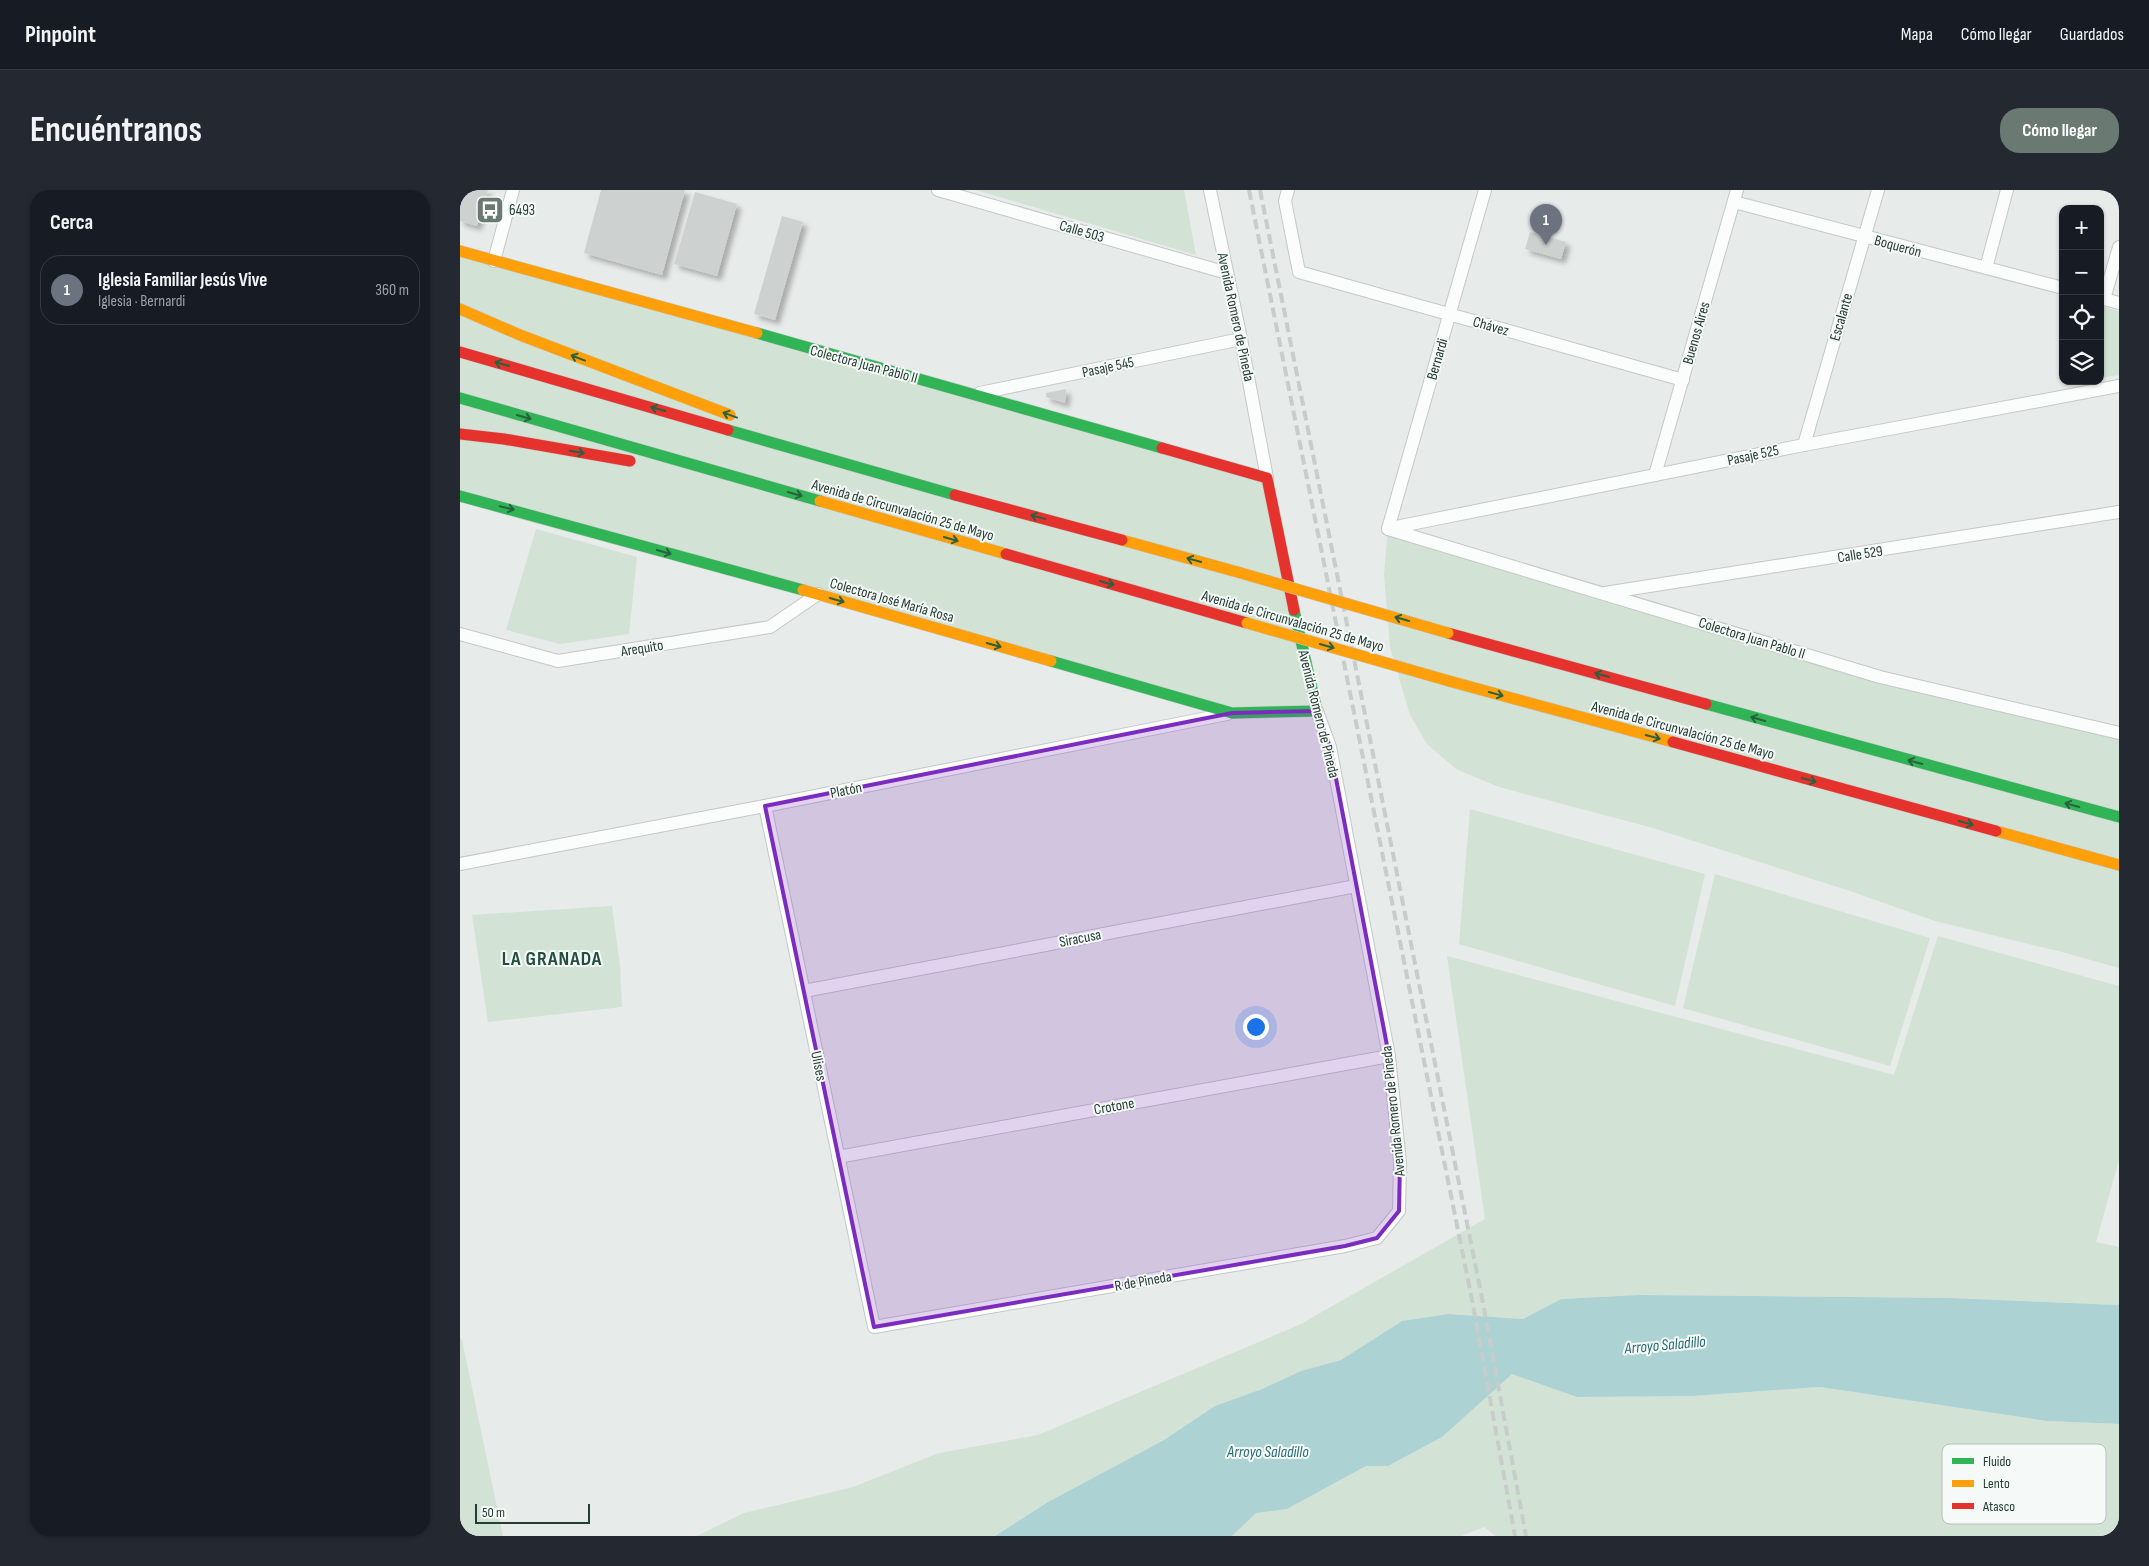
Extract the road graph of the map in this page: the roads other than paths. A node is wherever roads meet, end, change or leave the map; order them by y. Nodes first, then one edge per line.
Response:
1 (514, 190) edge
2 (938, 190) edge
3 (1210, 190) edge
4 (1288, 190) edge
5 (1485, 190) edge
6 (1878, 190) edge
7 (2007, 190) edge
8 (1736, 196) edge
9 (1864, 237) junction
10 (2119, 247) edge
11 (460, 251) edge
12 (494, 261) junction
13 (1986, 268) junction
14 (1227, 273) junction
15 (2059, 287) edge
16 (2103, 295) edge
17 (2104, 299) edge
18 (2119, 303) edge
19 (460, 309) edge
20 (1450, 314) junction
21 (1241, 339) junction
22 (460, 352) edge
23 (1682, 380) junction
24 (2119, 386) edge
25 (975, 394) junction
26 (460, 398) edge
27 (738, 418) dead end
28 (775, 432) dead end
29 (460, 434) edge
30 (1804, 445) junction
31 (1655, 475) junction
32 (1267, 478) junction
33 (748, 481) junction
34 (924, 486) junction
35 (460, 496) edge
36 (2119, 512) edge
37 (1388, 529) junction
38 (818, 594) junction
39 (1601, 594) junction
40 (460, 634) edge
41 (1317, 711) junction
42 (1232, 713) junction
43 (2119, 733) edge
44 (765, 806) junction
45 (2119, 817) edge
46 (460, 864) edge
47 (2119, 865) edge
48 (1356, 886) junction
49 (804, 991) junction
50 (1389, 1056) junction
51 (838, 1157) junction
52 (1399, 1211) joint
53 (874, 1327) joint

1 - 12 street
2 - 14 street, Calle 503
3 - 14 street, Avenida Romero de Pineda
4 - 20 street, Chávez
5 - 20 street, Bernardi
6 - 9 street, Escalante
7 - 13 street
8 - 9 street, Boquerón
8 - 23 street, Buenos Aires
9 - 13 street, Boquerón
9 - 30 street, Escalante
10 - 16 street
11 - 12 main road, Colectora Juan Pablo II
12 - 25 main road, Colectora Juan Pablo II
13 - 15 street, Boquerón
14 - 21 street, Avenida Romero de Pineda
17 - 18 street
27 -> 19 main road
20 - 23 street, Chávez
20 - 37 street, Bernardi
21 - 25 street, Pasaje 545
21 - 32 street, Avenida Romero de Pineda
34 -> 22 main road, Avenida de Circunvalación 25 de Mayo
23 - 31 street, Buenos Aires
24 - 30 street, Pasaje 525
25 - 32 main road, Colectora Juan Pablo II
26 -> 33 main road, Avenida de Circunvalación 25 de Mayo
28 - 34 main road
29 -> 33 main road
30 - 31 street, Pasaje 525
31 - 37 street, Pasaje 525
32 - 41 main road, Avenida Romero de Pineda
33 -> 47 main road, Avenida de Circunvalación 25 de Mayo, bridge
45 -> 34 main road, Avenida de Circunvalación 25 de Mayo, bridge
35 -> 38 main road, Colectora José María Rosa
36 - 39 street, Calle 529
37 - 39 street, Colectora Juan Pablo II
38 - 40 street, Arequito
38 -> 42 main road, Colectora José María Rosa
39 - 43 street, Colectora Juan Pablo II
41 - 42 main road, Colectora José María Rosa
41 - 48 street, Avenida Romero de Pineda
42 - 44 street, Platón
44 - 46 street, Platón
44 - 49 street, Ulises
48 - 49 street, Siracusa
48 - 50 street, Avenida Romero de Pineda
49 - 51 street, Ulises
50 - 51 street, Crotone
50 - 52 street, Avenida Romero de Pineda
51 - 53 street, Ulises
52 - 53 street, R de Pineda

